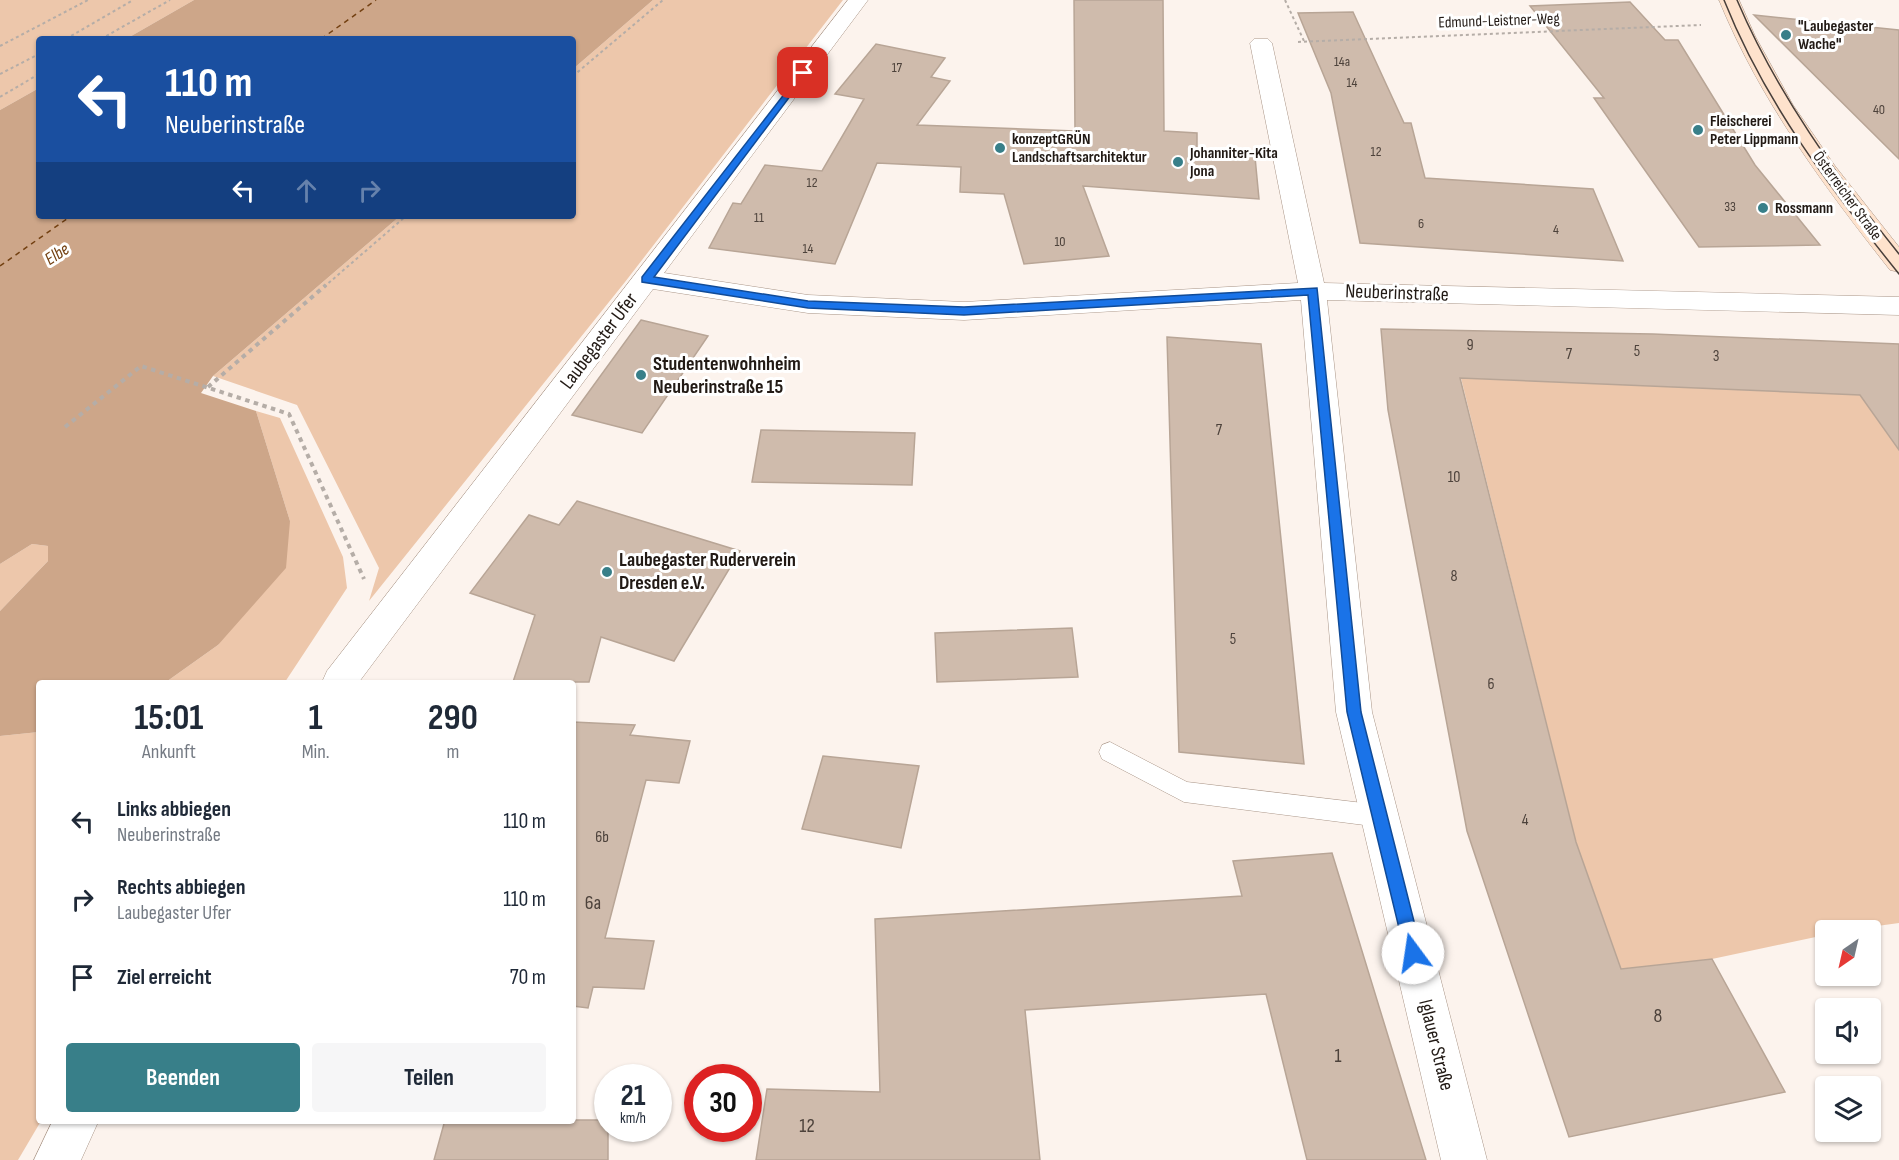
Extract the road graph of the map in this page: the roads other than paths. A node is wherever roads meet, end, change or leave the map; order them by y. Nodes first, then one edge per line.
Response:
1 (858, 0) edge
2 (1729, 0) edge
3 (1261, 43) road end
4 (1899, 264) edge
5 (646, 279) junction
6 (1313, 291) junction
7 (1899, 306) edge
8 (341, 680) edge
9 (1110, 752) dead end
10 (1380, 816) junction
11 (75, 1124) edge
12 (57, 1160) edge
13 (1464, 1160) edge

1 - 5 street, Laubegaster Ufer
2 - 4 main road, Österreicher Straße
3 - 6 street, Iglauer Straße
5 - 6 street, Neuberinstraße
5 - 8 street, Laubegaster Ufer
6 - 7 street, Neuberinstraße
6 - 10 street, Iglauer Straße
9 - 10 lane
10 - 13 street, Iglauer Straße
11 - 12 street

